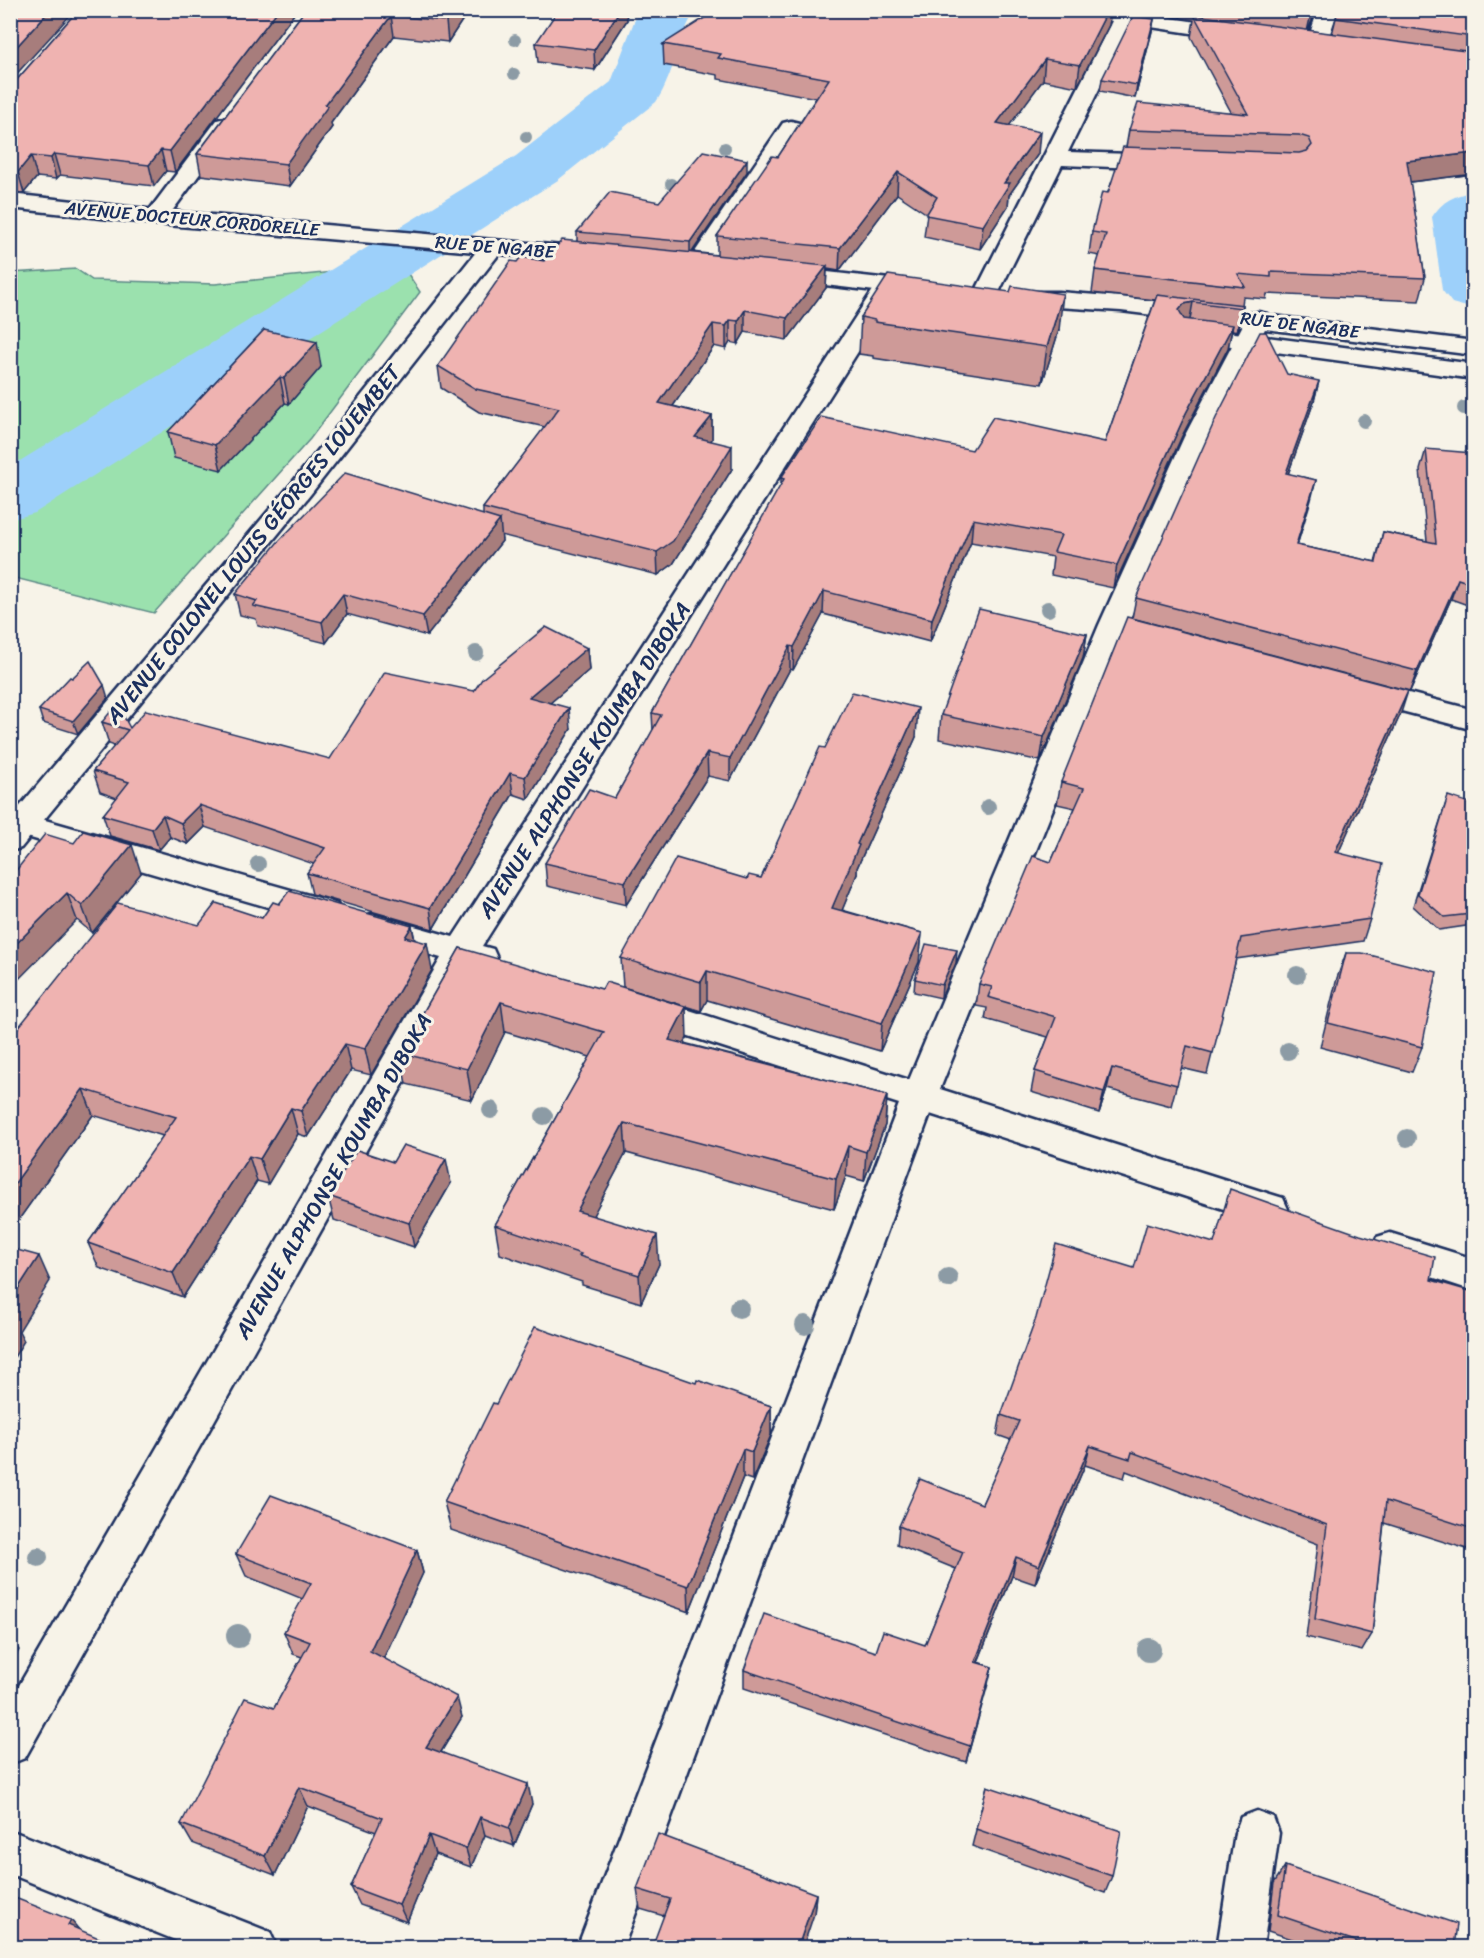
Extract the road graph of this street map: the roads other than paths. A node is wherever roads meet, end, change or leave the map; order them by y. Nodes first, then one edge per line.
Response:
1 (1078, 10) edge
2 (1328, 10) edge
3 (1127, 15) edge
4 (1259, 38) edge
5 (1293, 42) edge
6 (1316, 45) junction
7 (1338, 48) edge
8 (241, 104) edge
9 (791, 128) dead end
10 (1054, 158) junction
11 (1180, 162) edge
12 (10, 201) edge
13 (156, 217) junction
14 (374, 235) joint
15 (493, 247) junction
16 (618, 258) edge
17 (698, 265) edge
18 (756, 271) edge
19 (887, 286) junction
20 (967, 294) junction
21 (1253, 331) junction
22 (1467, 359) edge
23 (1339, 685) edge
24 (1473, 720) edge
25 (15, 828) edge
26 (461, 951) junction
27 (506, 966) edge
28 (618, 1001) edge
29 (920, 1095) junction
30 (1304, 1220) edge
31 (1360, 1238) edge
32 (1473, 1275) edge
33 (10, 1743) edge
34 (1257, 1833) dead end
35 (10, 1852) edge
36 (254, 1947) edge
37 (600, 1947) edge
38 (1240, 1947) edge

1 - 3 street
2 - 6 street
3 - 4 street
3 - 10 street
5 - 6 street
6 - 7 street
8 - 13 street
9 - 17 street
10 - 11 street
10 - 20 street
12 - 13 street, AVENUE DOCTEUR CORDORELLE
13 - 14 street, AVENUE DOCTEUR CORDORELLE
14 - 15 street, RUE DE NGABE
15 - 16 street, RUE DE NGABE
15 - 25 street, AVENUE COLONEL LOUIS GÉORGES LOUEMBET
18 - 19 street
19 - 20 street
19 - 26 street, AVENUE ALPHONSE KOUMBA DIBOKA
20 - 21 street
21 - 22 street
21 - 29 street
23 - 24 street
25 - 26 street
26 - 27 street
26 - 33 street, AVENUE ALPHONSE KOUMBA DIBOKA
28 - 29 street
29 - 30 street
29 - 37 street
31 - 32 street
34 - 38 street
35 - 36 street

